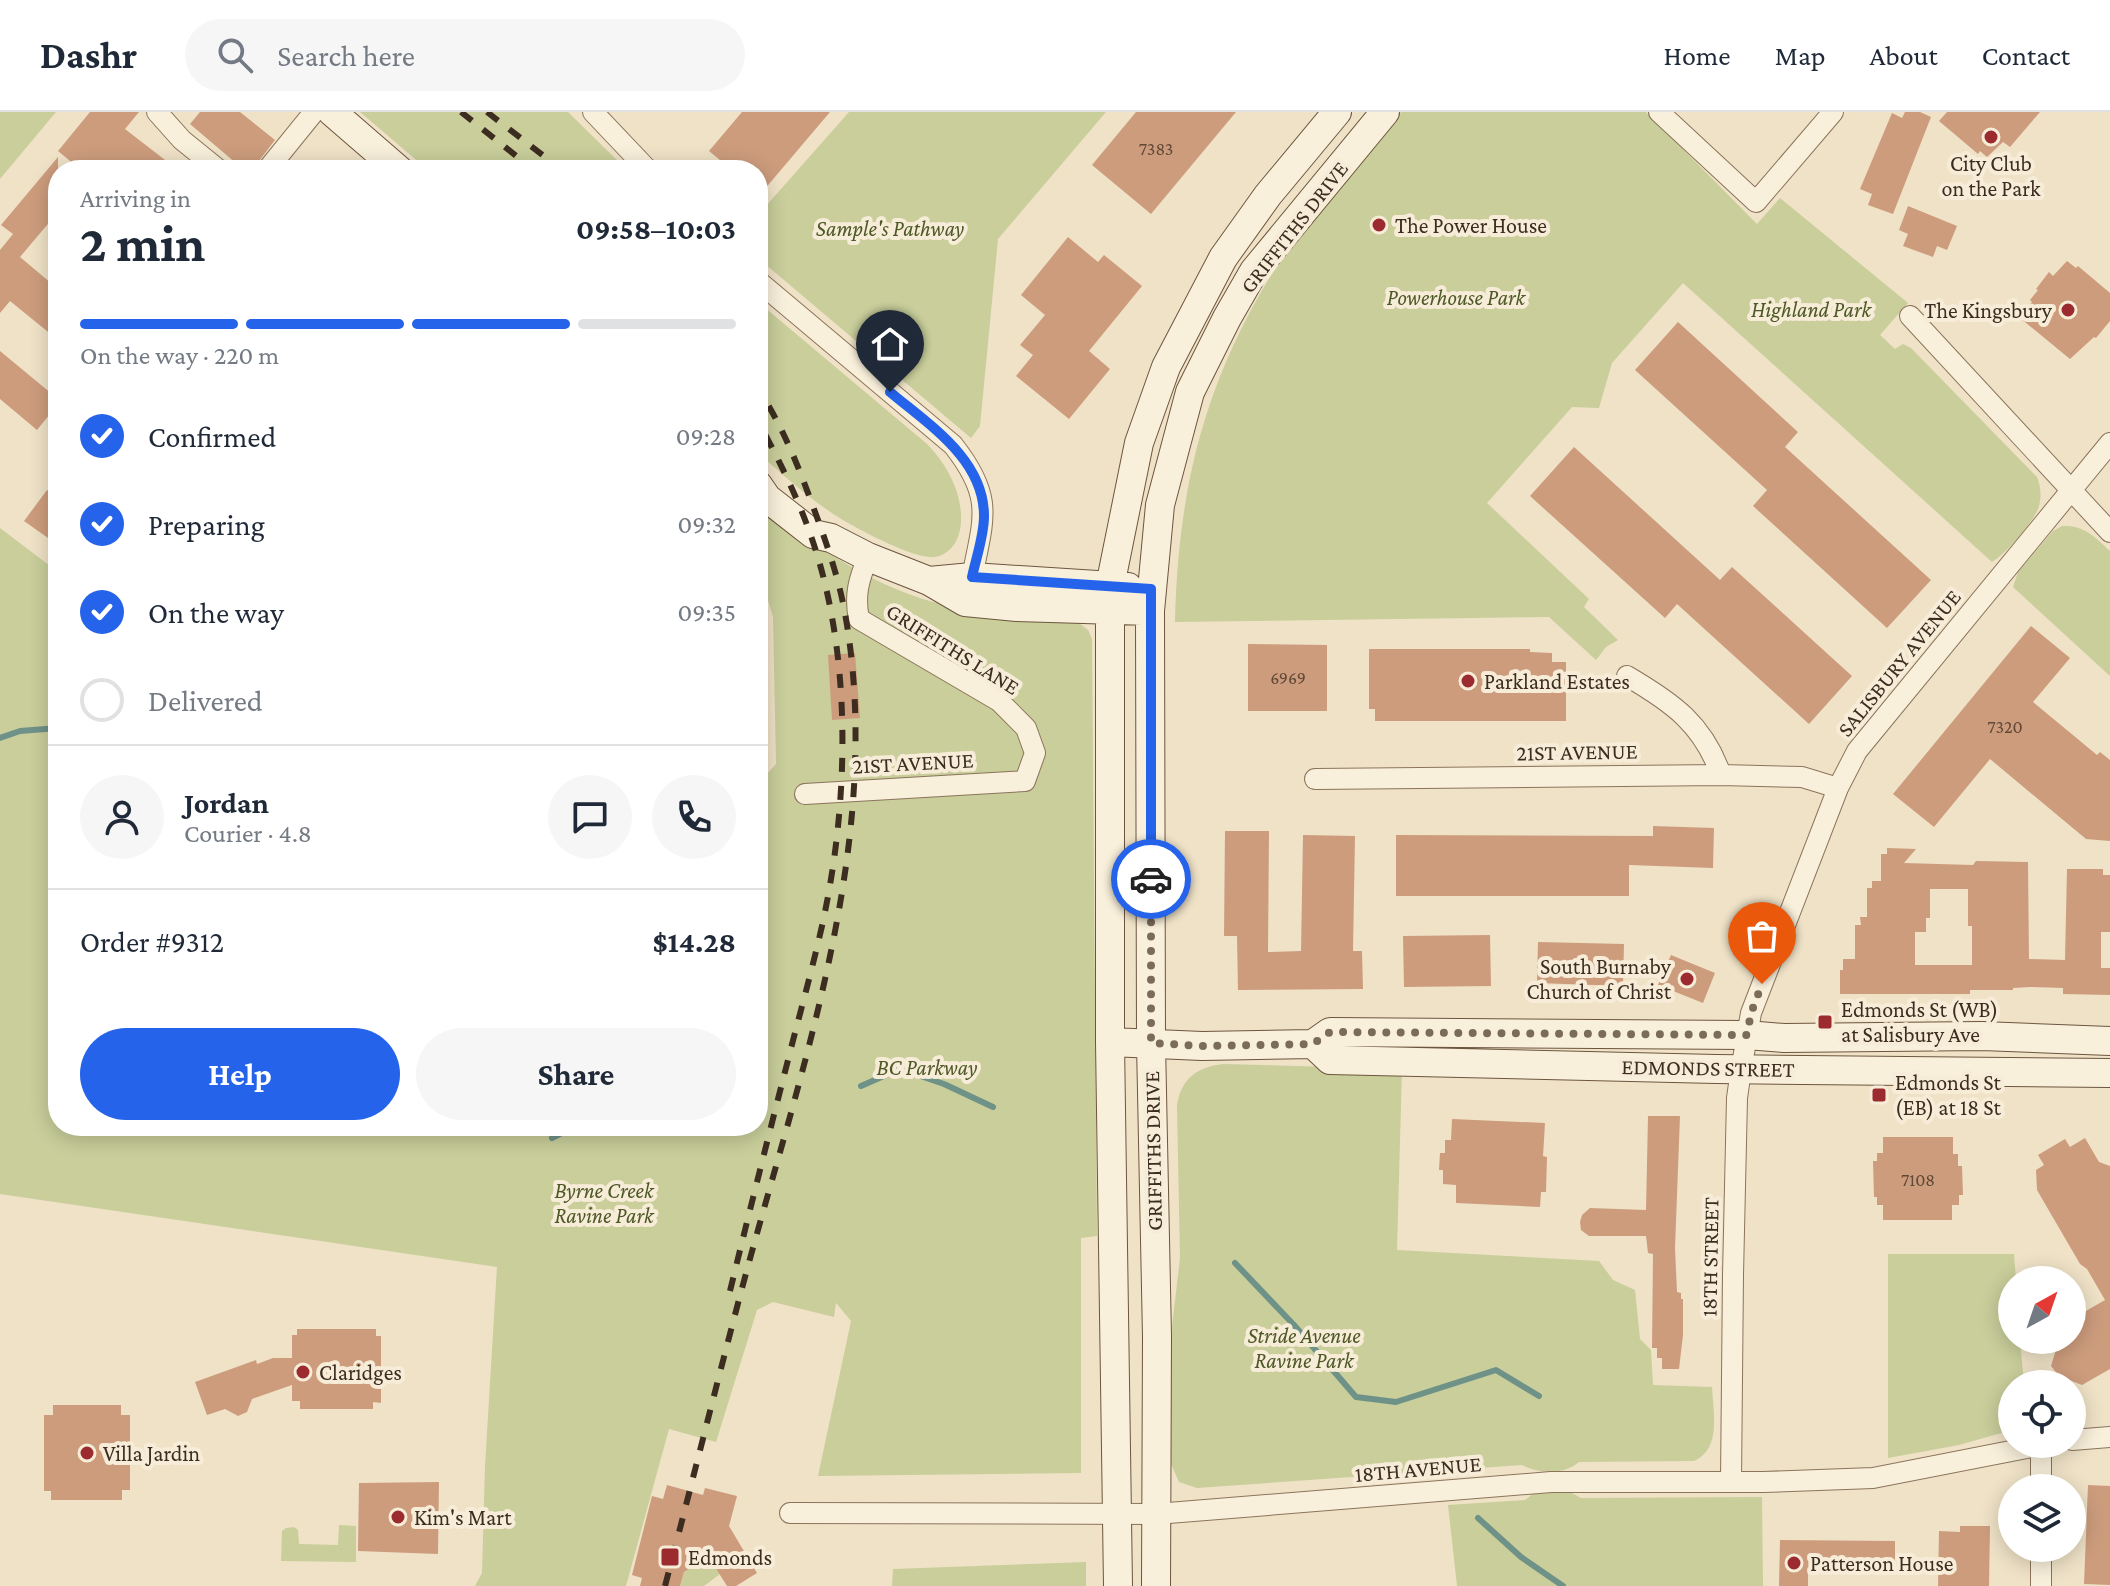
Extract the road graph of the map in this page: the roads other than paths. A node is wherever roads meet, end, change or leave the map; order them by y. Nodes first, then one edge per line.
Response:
1 (157, 112) edge
2 (314, 112) edge
3 (332, 112) edge
4 (593, 112) edge
5 (1337, 112) edge
6 (1385, 112) edge
7 (1659, 112) edge
8 (1833, 112) edge
9 (207, 160) edge
10 (275, 160) edge
11 (387, 160) edge
12 (639, 160) edge
13 (768, 289) edge
14 (1910, 316) dead end
15 (2110, 443) edge
16 (768, 479) edge
17 (2071, 489) junction
18 (768, 499) edge
19 (2110, 532) edge
20 (831, 538) junction
21 (868, 557) junction
22 (972, 577) junction
23 (929, 581) junction
24 (1110, 598) junction
25 (1151, 600) junction
26 (1627, 676) dead end
27 (1721, 775) junction
28 (1315, 779) dead end
29 (1025, 781) joint
30 (1838, 788) junction
31 (805, 794) dead end
32 (1747, 1035) junction
33 (2110, 1041) edge
34 (1110, 1042) junction
35 (1151, 1043) junction
36 (1313, 1044) junction
37 (1741, 1070) junction
38 (2110, 1073) edge
39 (2110, 1437) edge
40 (2086, 1439) edge
41 (1998, 1453) edge
42 (1731, 1481) junction
43 (790, 1513) dead end
44 (1118, 1514) junction
45 (1156, 1514) junction
46 (2041, 1562) edge
47 (1118, 1586) edge
48 (1156, 1586) edge
49 (2041, 1586) edge

1 - 9 street
2 - 10 street
3 - 11 main road
4 - 12 street
5 - 24 main road, GRIFFITHS DRIVE
6 - 25 main road, GRIFFITHS DRIVE
7 - 8 street
13 - 22 street
14 - 17 street
15 - 17 street, SALISBURY AVENUE
16 - 20 main road
17 - 19 street
17 - 30 street, SALISBURY AVENUE
18 - 20 main road
20 - 21 main road
21 - 23 main road
21 - 29 street, GRIFFITHS LANE
22 - 23 main road
22 - 24 main road
23 - 24 main road
24 - 25 main road
24 - 34 main road, GRIFFITHS DRIVE
25 - 35 main road, GRIFFITHS DRIVE
26 - 27 street
27 - 28 street, 21ST AVENUE
27 - 30 street, 21ST AVENUE
29 - 31 street, 21ST AVENUE
30 - 32 street, SALISBURY AVENUE
32 - 33 main road, EDMONDS STREET
32 - 36 main road, EDMONDS STREET
32 - 37 street, 18TH STREET
34 - 35 main road, EDMONDS STREET
34 - 44 main road, GRIFFITHS DRIVE
35 - 36 main road, EDMONDS STREET
35 - 45 main road, GRIFFITHS DRIVE
36 - 37 main road, EDMONDS STREET
37 - 38 main road, EDMONDS STREET
37 - 42 street, 18TH STREET
39 - 40 street
41 - 42 street, 18TH AVENUE
42 - 45 street, 18TH AVENUE
43 - 44 street, 18TH AVENUE
44 - 45 street, 18TH AVENUE
44 - 47 main road, GRIFFITHS DRIVE
45 - 48 main road, GRIFFITHS DRIVE
46 - 49 street

